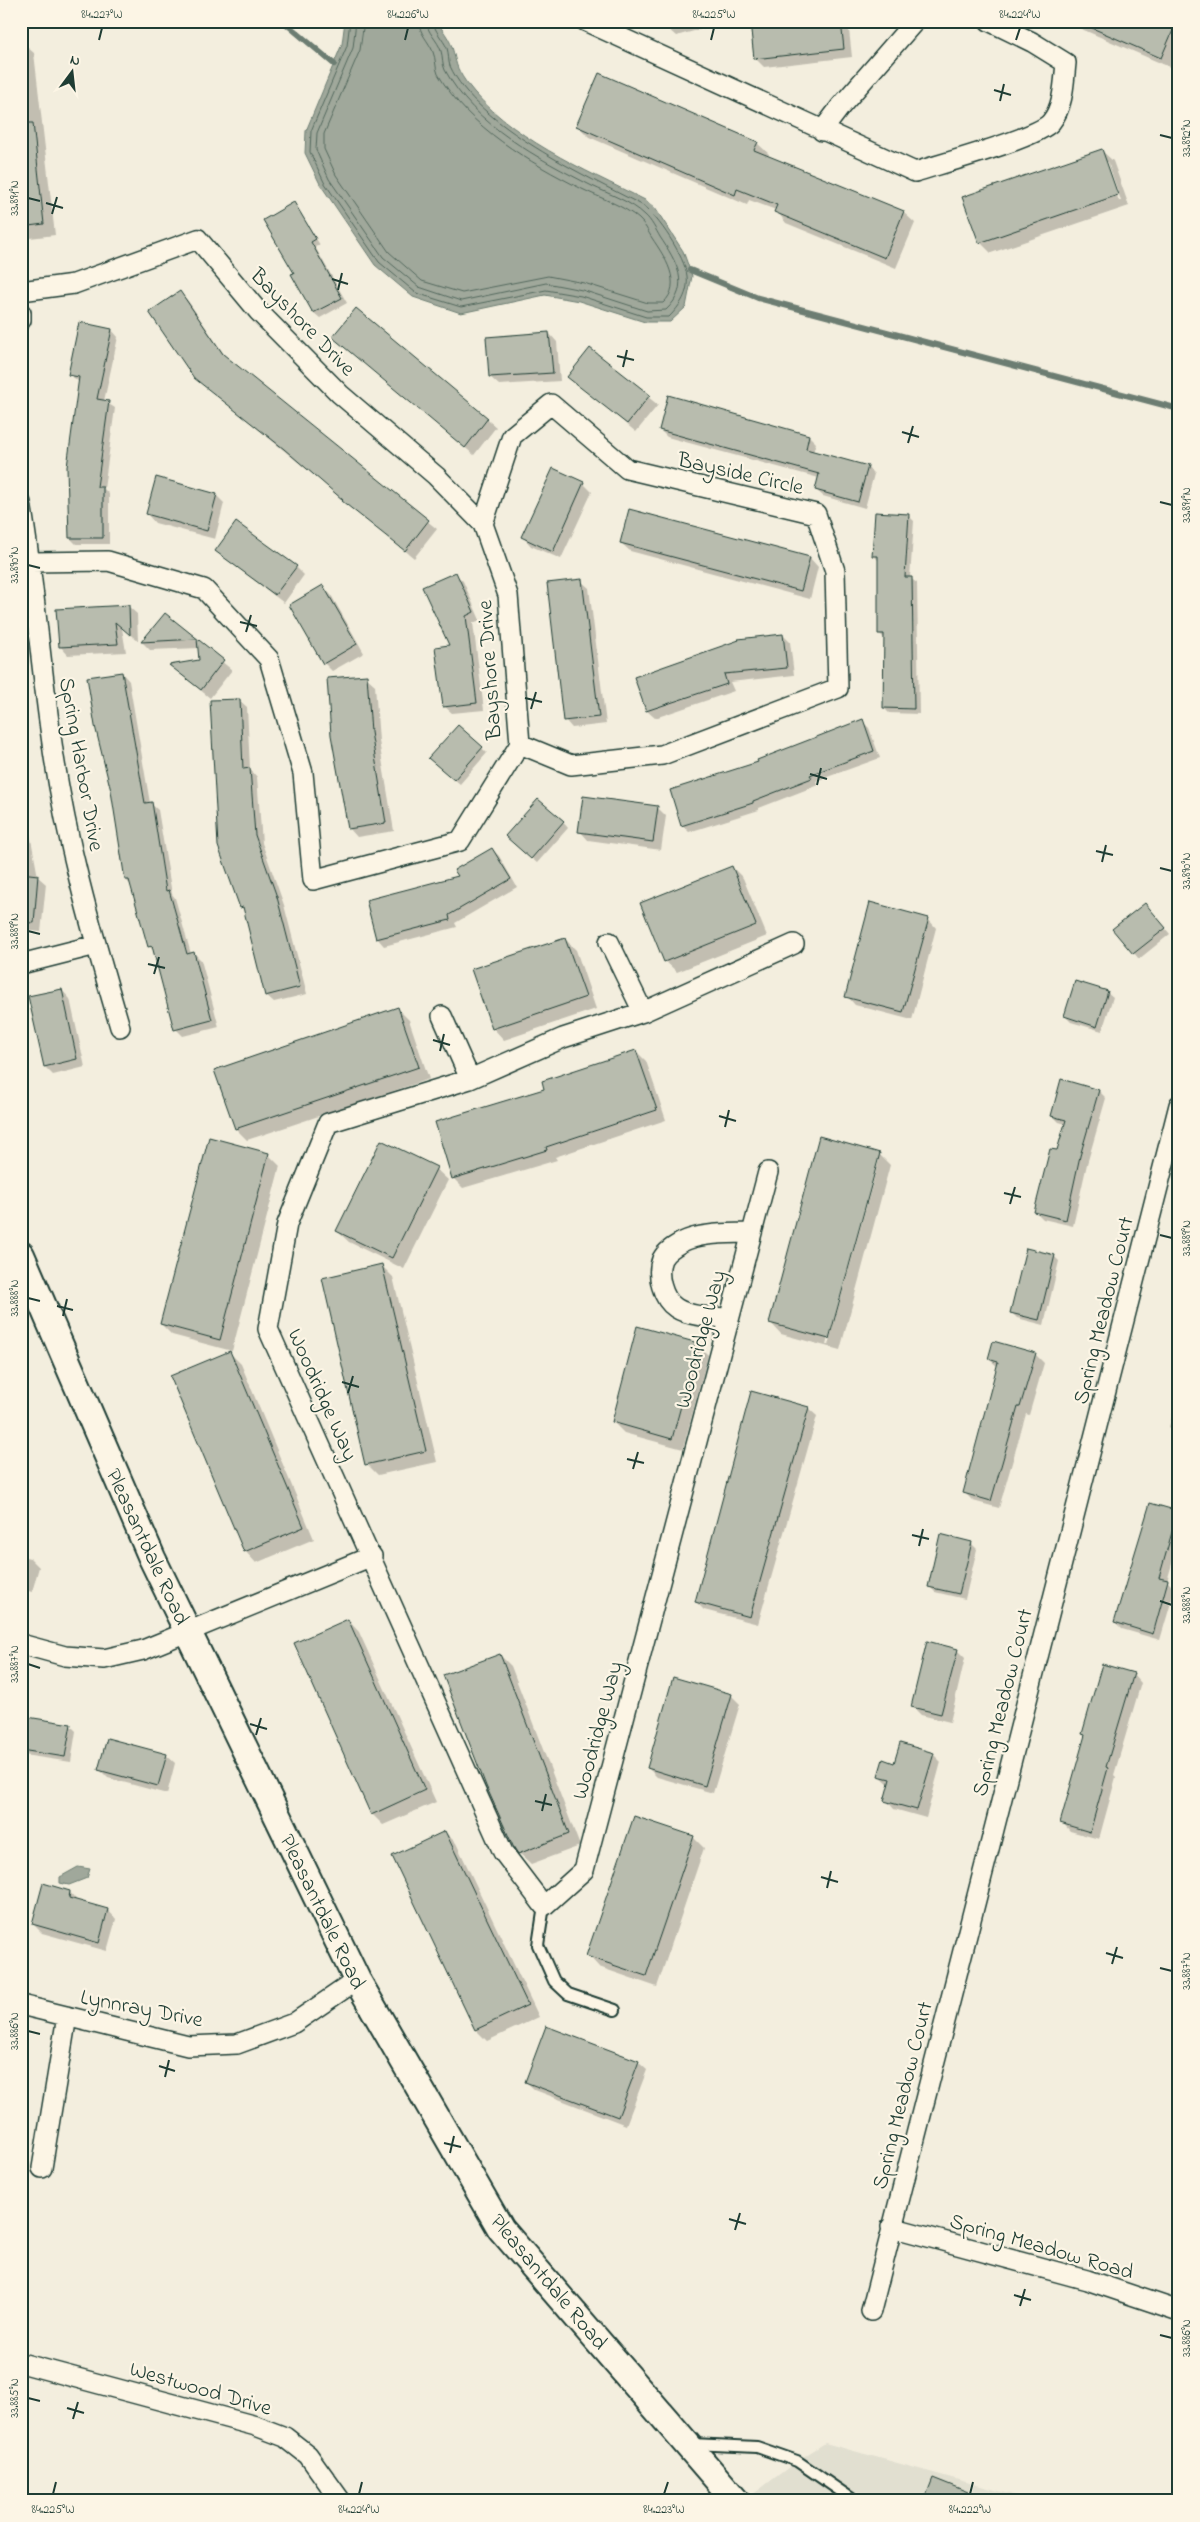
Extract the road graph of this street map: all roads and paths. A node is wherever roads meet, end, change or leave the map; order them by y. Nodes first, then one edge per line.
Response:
1 (915, 21) edge
2 (989, 21) edge
3 (591, 22) edge
4 (822, 131) junction
5 (21, 291) edge
6 (21, 313) edge
7 (21, 320) edge
8 (21, 503) edge
9 (483, 524) junction
10 (31, 562) junction
11 (520, 744) junction
12 (610, 942) dead end
13 (794, 944) dead end
14 (96, 946) junction
15 (21, 964) edge
16 (643, 1012) junction
17 (442, 1016) dead end
18 (120, 1027) dead end
19 (470, 1079) junction
20 (1179, 1105) edge
21 (768, 1172) dead end
22 (751, 1233) junction
23 (21, 1255) edge
24 (728, 1318) junction
25 (372, 1556) junction
26 (188, 1630) junction
27 (21, 1644) edge
28 (544, 1906) junction
29 (357, 1980) junction
30 (21, 2005) edge
31 (615, 2010) dead end
32 (67, 2016) junction
33 (42, 2168) dead end
34 (891, 2227) junction
35 (1179, 2311) edge
36 (871, 2312) dead end
37 (21, 2363) edge
38 (688, 2444) junction
39 (341, 2501) edge
40 (736, 2501) edge
41 (855, 2501) edge

1 - 4 street
2 - 4 street
3 - 4 street
5 - 9 street, Bayshore Drive
6 - 7 street
8 - 10 street, Spring Harbor Drive
9 - 11 street, Bayshore Drive
9 - 11 street, Bayside Circle
10 - 11 street, Bayshore Drive
10 - 14 street, Spring Harbor Drive
12 - 16 street
13 - 16 street, Woodridge Way
14 - 15 street
14 - 18 street, Spring Harbor Drive
16 - 19 street, Woodridge Way
17 - 19 street
19 - 25 street, Woodridge Way
20 - 34 street, Spring Meadow Court
21 - 22 street, Woodridge Way
22 - 24 street, Woodridge Way
22 - 24 street
23 - 26 main road, Pleasantdale Road
24 - 28 street, Woodridge Way
25 - 26 street
25 - 28 street, Woodridge Way
26 - 27 street
26 - 29 main road, Pleasantdale Road
28 - 31 lane
29 - 32 street, Lynnray Drive
29 - 38 main road, Pleasantdale Road
30 - 32 street, Lynnray Drive
32 - 33 street
34 - 35 street, Spring Meadow Road
34 - 36 street, Spring Meadow Court
37 - 39 street, Westwood Drive
38 - 40 main road, Pleasantdale Road
38 - 41 lane

